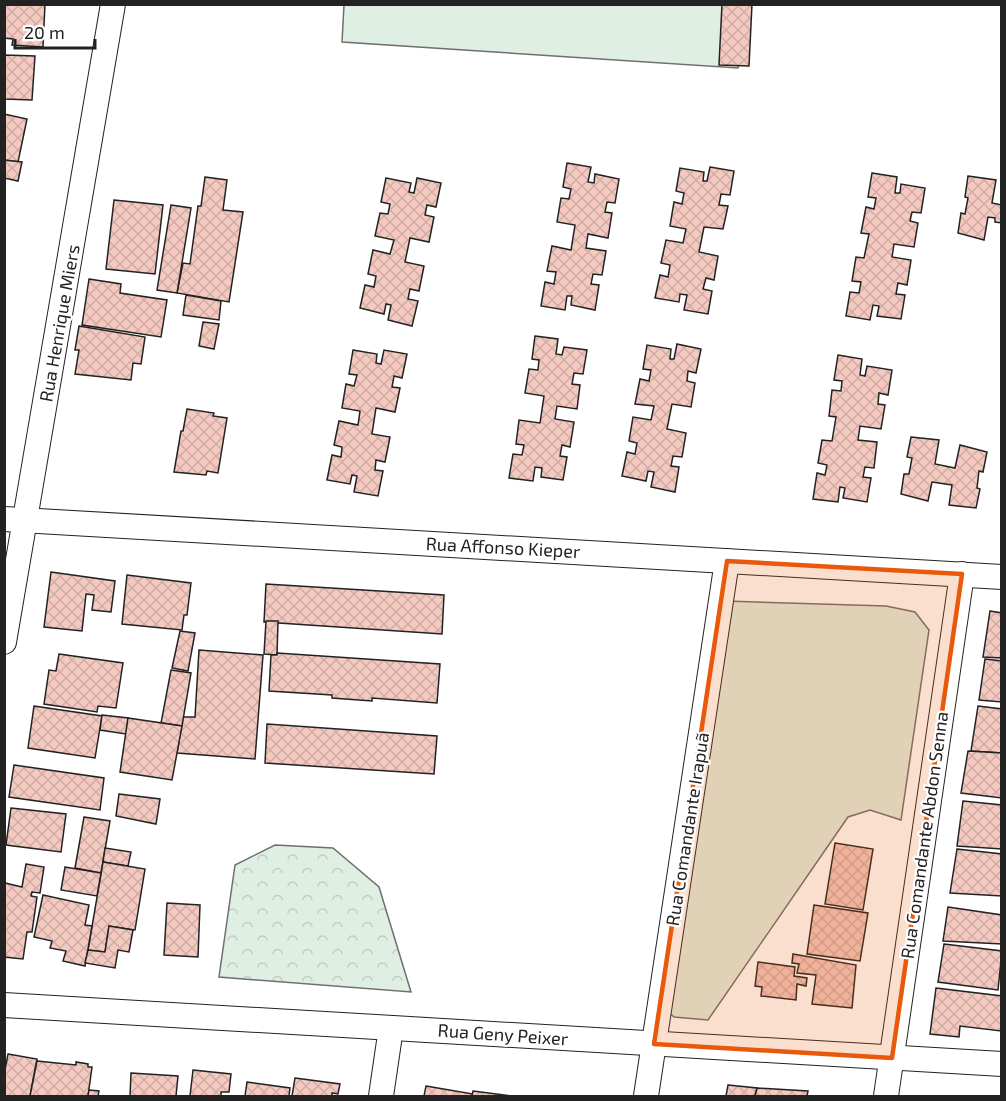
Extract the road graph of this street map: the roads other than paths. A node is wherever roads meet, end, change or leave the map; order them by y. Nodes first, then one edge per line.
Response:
1 (113, 4) edge
2 (15, 519) edge
3 (727, 561) junction
4 (962, 574) junction
5 (1002, 577) edge
6 (4, 642) edge
7 (4, 1005) edge
8 (391, 1028) junction
9 (654, 1044) junction
10 (892, 1058) junction
11 (1002, 1064) edge
12 (381, 1096) edge
13 (646, 1096) edge
14 (886, 1096) edge

1 - 2 street, Rua Henrique Miers
2 - 3 street, Rua Affonso Kieper
2 - 6 street, Rua Henrique Miers
3 - 4 street, Rua Affonso Kieper
3 - 9 street, Rua Comandante Irapuã
4 - 5 street, Rua Affonso Kieper
4 - 10 street, Rua Comandante Abdon Senna
7 - 8 street, Rua Geny Peixer
8 - 9 street, Rua Geny Peixer
8 - 12 street
9 - 10 street, Rua Geny Peixer
9 - 13 street, Rua Comandante Irapuã
10 - 11 street, Rua Geny Peixer
10 - 14 street, Rua Comandante Abdon Senna

